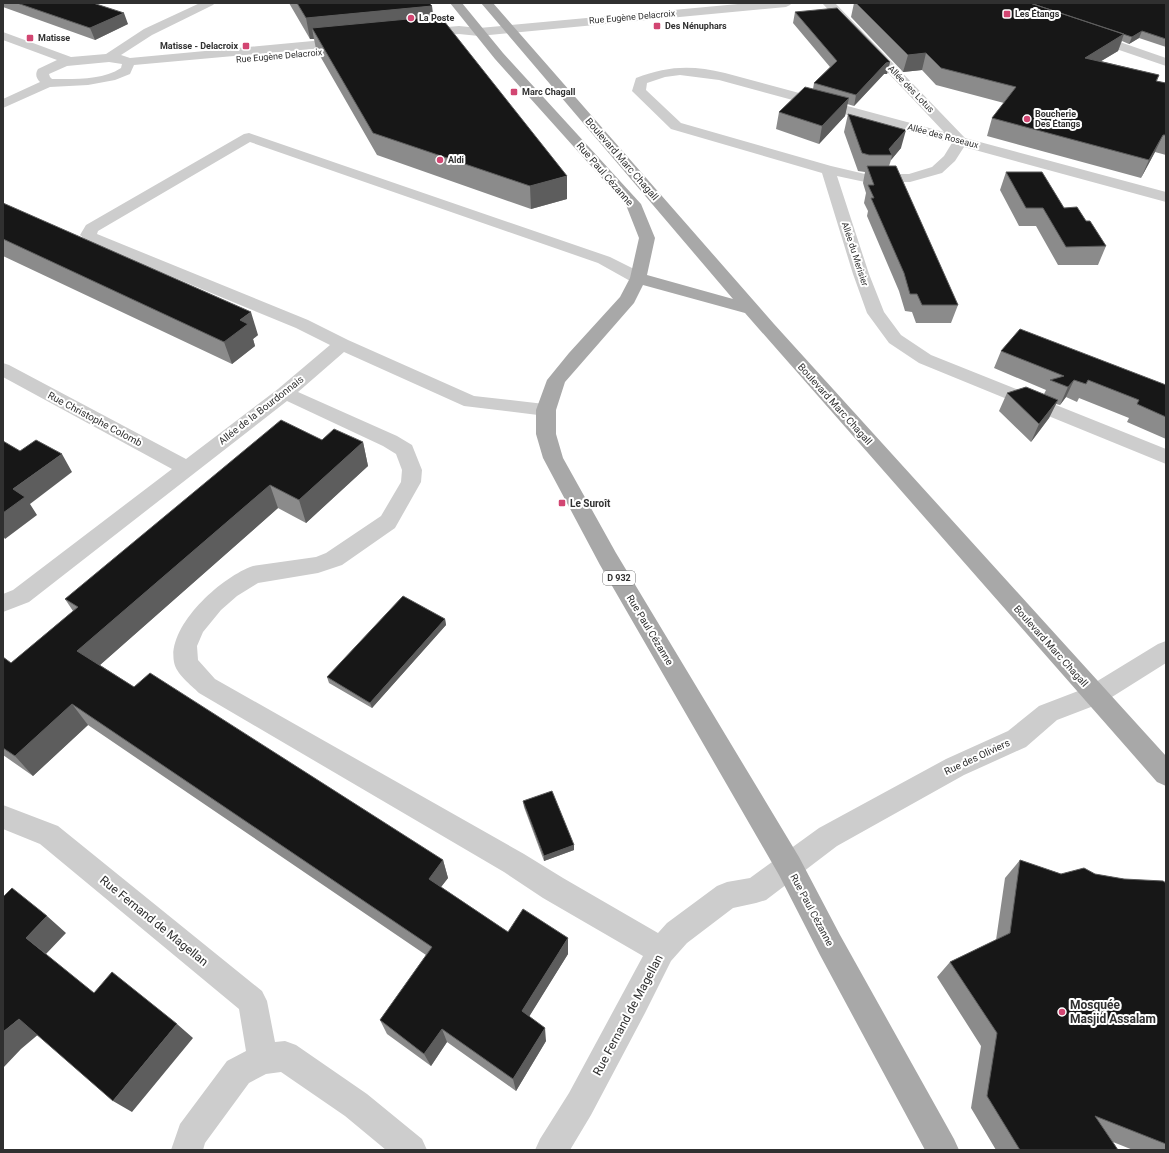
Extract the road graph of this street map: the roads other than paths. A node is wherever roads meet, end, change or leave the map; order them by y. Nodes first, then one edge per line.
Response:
1 (209, 3) edge
2 (456, 3) edge
3 (487, 3) edge
4 (786, 3) edge
5 (828, 3) edge
6 (508, 29) junction
7 (479, 32) junction
8 (1077, 32) edge
9 (3, 36) edge
10 (412, 39) edge
11 (354, 45) edge
12 (109, 58) junction
13 (70, 61) junction
14 (1166, 62) edge
15 (127, 67) junction
16 (48, 83) junction
17 (3, 104) edge
18 (960, 141) junction
19 (828, 170) junction
20 (1166, 197) edge
21 (638, 278) junction
22 (752, 309) junction
23 (342, 344) junction
24 (3, 369) edge
25 (285, 393) junction
26 (546, 410) junction
27 (1166, 457) edge
28 (187, 468) junction
29 (3, 603) edge
30 (1166, 651) edge
31 (1095, 695) junction
32 (1166, 774) edge
33 (3, 817) edge
34 (789, 866) junction
35 (661, 951) junction
36 (263, 1059) junction
37 (187, 1150) edge
38 (411, 1150) edge
39 (551, 1150) edge
40 (943, 1150) edge

1 - 12 street
2 - 7 main road, D 932
3 - 6 main road, Boulevard Marc Chagall
4 - 6 street, Rue Eugène Delacroix
5 - 18 street, Allée des Lotus
6 - 7 street, Rue Eugène Delacroix
6 - 22 main road, Boulevard Marc Chagall
7 - 10 street, Rue Eugène Delacroix
7 - 21 main road, Rue Paul Cézanne / D 932
8 - 14 street
9 - 13 street
11 - 15 street, Rue Eugène Delacroix
12 - 13 street
12 - 15 street
13 - 16 street
15 - 16 street
16 - 17 street
18 - 19 street
18 - 19 street, Allée des Roseaux
18 - 20 street, Allée des Roseaux
19 - 27 street, Allée du Merisier
21 - 22 main road
21 - 23 street
21 - 26 main road, Rue Paul Cézanne / D 932
22 - 31 main road, Boulevard Marc Chagall
23 - 25 street, Allée de la Bourdonnais
23 - 26 street
24 - 28 street, Rue Christophe Colomb
25 - 28 street, Allée de la Bourdonnais
25 - 35 street
26 - 34 main road, Rue Paul Cézanne / D 932
28 - 29 street, Allée de la Bourdonnais
30 - 31 street, Rue des Oliviers
31 - 32 main road, Boulevard Marc Chagall
31 - 34 street, Rue des Oliviers
33 - 36 street, Rue Fernand de Magellan
34 - 35 street, Rue Fernand de Magellan
34 - 40 main road, Rue Paul Cézanne / D 932
35 - 39 street, Rue Fernand de Magellan
36 - 37 street
36 - 38 street

